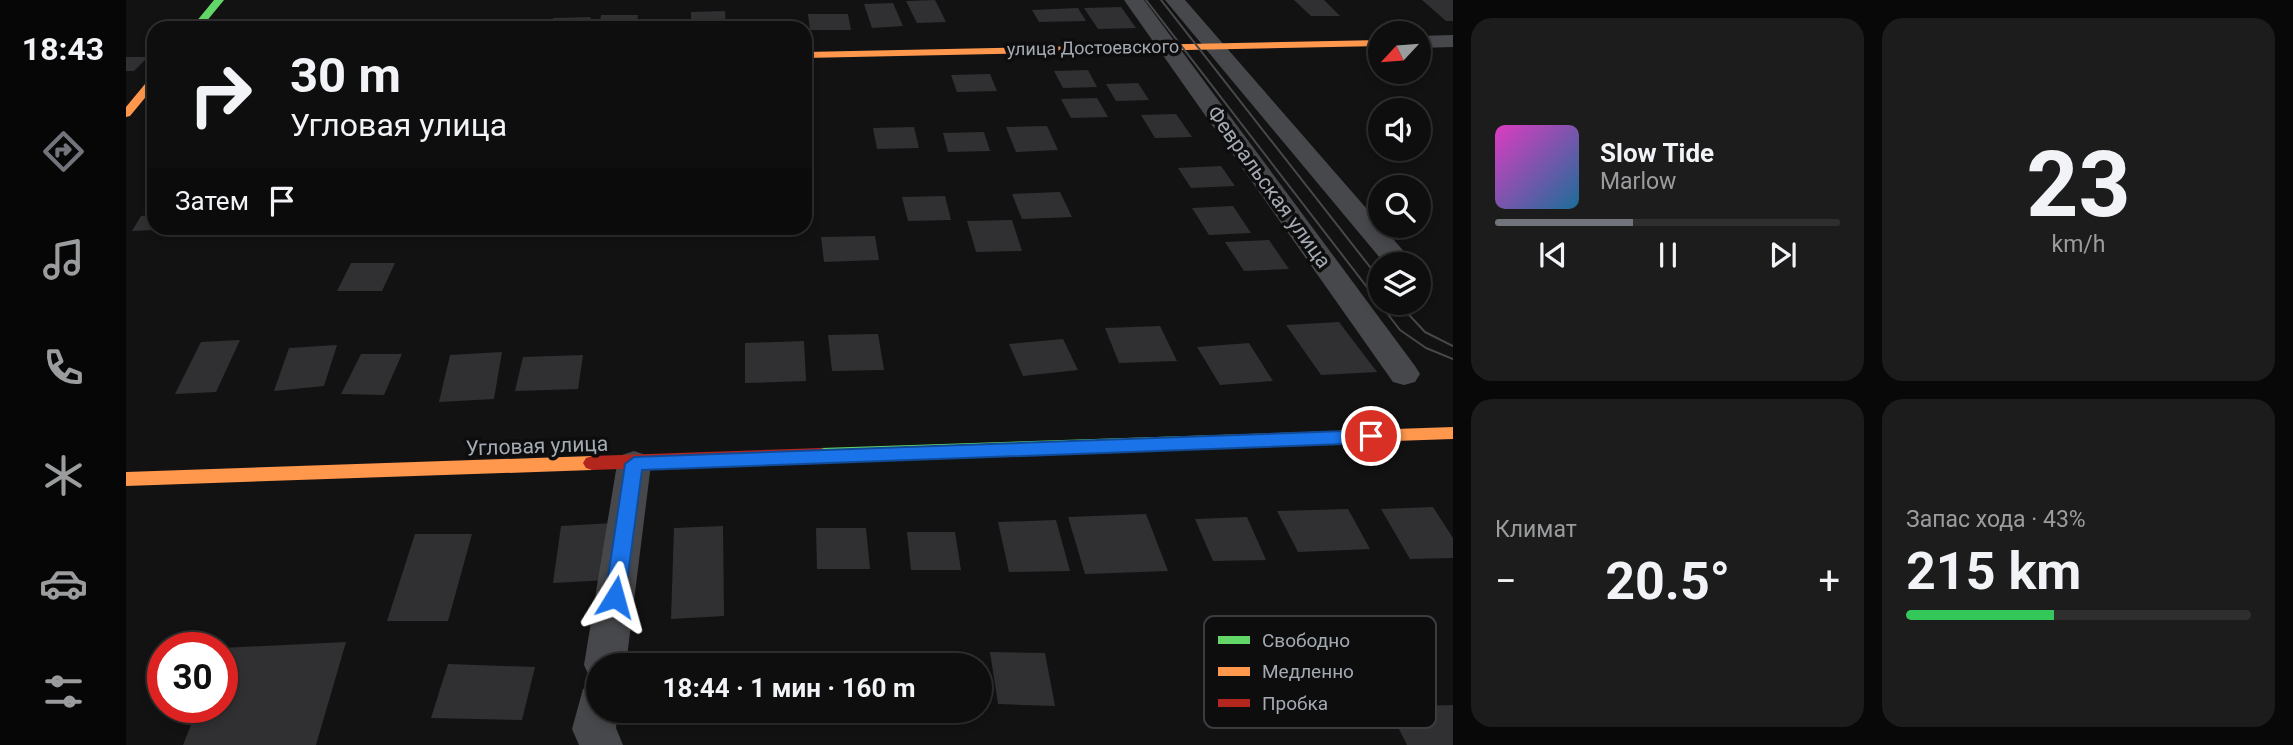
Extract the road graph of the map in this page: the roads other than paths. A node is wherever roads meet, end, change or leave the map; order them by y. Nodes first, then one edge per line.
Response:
1 (219, 0) edge
2 (1134, 0) edge
3 (1175, 0) edge
4 (202, 21) edge
5 (1453, 41) edge
6 (1432, 42) edge
7 (1368, 43) edge
8 (1167, 46) junction
9 (1212, 47) junction
10 (812, 55) edge
11 (147, 88) edge
12 (126, 114) edge
13 (1389, 252) edge
14 (1404, 374) dead end
15 (1453, 433) edge
16 (634, 464) junction
17 (126, 479) edge
18 (607, 653) edge
19 (595, 723) edge
20 (601, 745) edge

1 - 4 street
2 - 8 street, Февральская улица
3 - 9 street
5 - 6 street
7 - 9 street, улица Достоевского
8 - 9 street, улица Достоевского
8 - 10 street, улица Достоевского
8 - 14 street, Февральская улица
9 - 13 street
11 - 12 street
15 - 16 street, Угловая улица
16 - 17 street, Угловая улица
16 - 18 street
19 - 20 street

